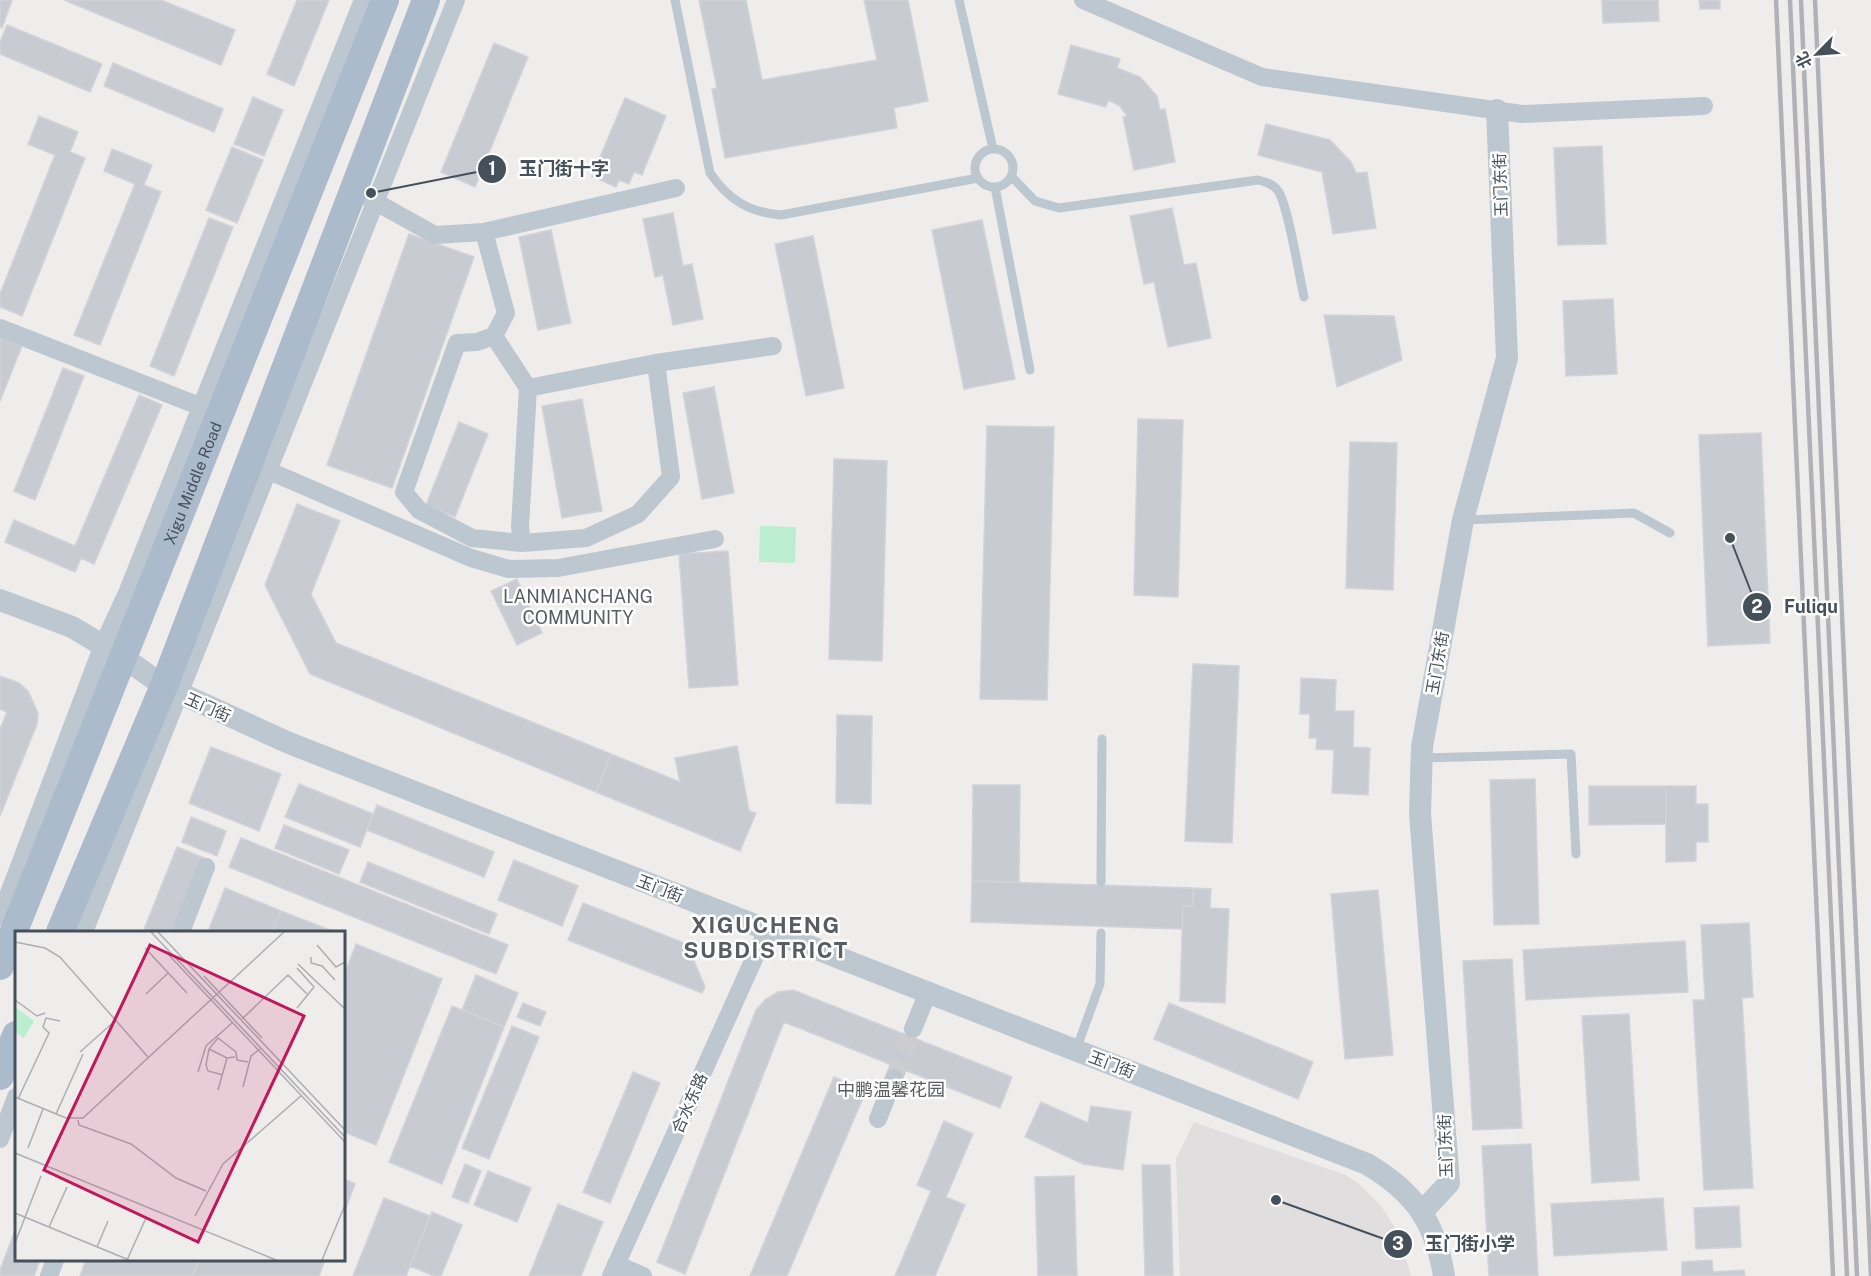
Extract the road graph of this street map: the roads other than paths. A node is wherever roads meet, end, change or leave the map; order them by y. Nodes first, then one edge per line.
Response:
1 (363, 0) edge
2 (384, 0) edge
3 (426, 0) edge
4 (456, 0) edge
5 (675, 0) edge
6 (959, 0) edge
7 (1083, 0) edge
8 (1704, 106) dead end
9 (1497, 110) junction
10 (993, 149) junction
11 (1011, 177) junction
12 (978, 178) junction
13 (995, 187) junction
14 (676, 188) dead end
15 (364, 196) junction
16 (484, 232) junction
17 (1304, 297) dead end
18 (0, 328) edge
19 (494, 336) junction
20 (773, 346) dead end
21 (656, 363) junction
22 (1030, 370) dead end
23 (528, 387) junction
24 (210, 410) junction
25 (259, 466) junction
26 (1463, 520) junction
27 (1670, 533) dead end
28 (715, 539) dead end
29 (522, 543) junction
30 (0, 600) edge
31 (113, 652) junction
32 (172, 691) junction
33 (1102, 739) dead end
34 (1421, 758) junction
35 (1576, 854) dead end
36 (206, 867) dead end
37 (1101, 882) dead end
38 (0, 917) edge
39 (767, 930) junction
40 (61, 931) edge
41 (85, 931) edge
42 (182, 931) edge
43 (1101, 933) dead end
44 (0, 966) edge
45 (928, 992) junction
46 (913, 1029) tunnel mouth
47 (15, 1038) edge
48 (1076, 1050) junction
49 (0, 1076) edge
50 (894, 1078) tunnel mouth
51 (15, 1100) edge
52 (878, 1119) dead end
53 (0, 1138) edge
54 (1422, 1212) junction
55 (55, 1261) edge
56 (614, 1270) edge
57 (49, 1276) edge
58 (643, 1276) edge
59 (1444, 1276) edge

1 - 24 street
2 - 24 main road, Xigu Middle Road
3 - 15 main road
4 - 15 street
5 - 12 lane
6 - 10 lane
7 - 9 street
8 - 9 street
9 - 26 street, 玉门东街
10 - 11 lane
10 - 12 lane
11 - 13 lane
11 - 17 lane
12 - 13 lane
13 - 22 lane
14 - 16 street
15 - 16 street
15 - 25 main road
16 - 19 street
18 - 24 street
19 - 23 street
19 - 29 street
20 - 21 street
21 - 23 street
21 - 29 street
23 - 29 street
24 - 31 main road, Xigu Middle Road
25 - 28 street
25 - 32 main road
26 - 27 lane
26 - 34 street, 玉门东街
30 - 31 street, 玉门街
31 - 32 street, 玉门街
31 - 38 street
31 - 44 main road, Xigu Middle Road
32 - 39 street, 玉门街
32 - 40 main road
32 - 41 street
33 - 37 lane
34 - 35 lane
34 - 54 street, 玉门东街
36 - 42 street
39 - 45 street, 玉门街
39 - 56 street, 合水东路
43 - 48 lane
45 - 46 street
45 - 48 street, 玉门街
47 - 49 main road
48 - 54 street, 玉门街
50 - 52 street
51 - 53 street
54 - 59 street, 玉门街
55 - 57 street
56 - 58 street

